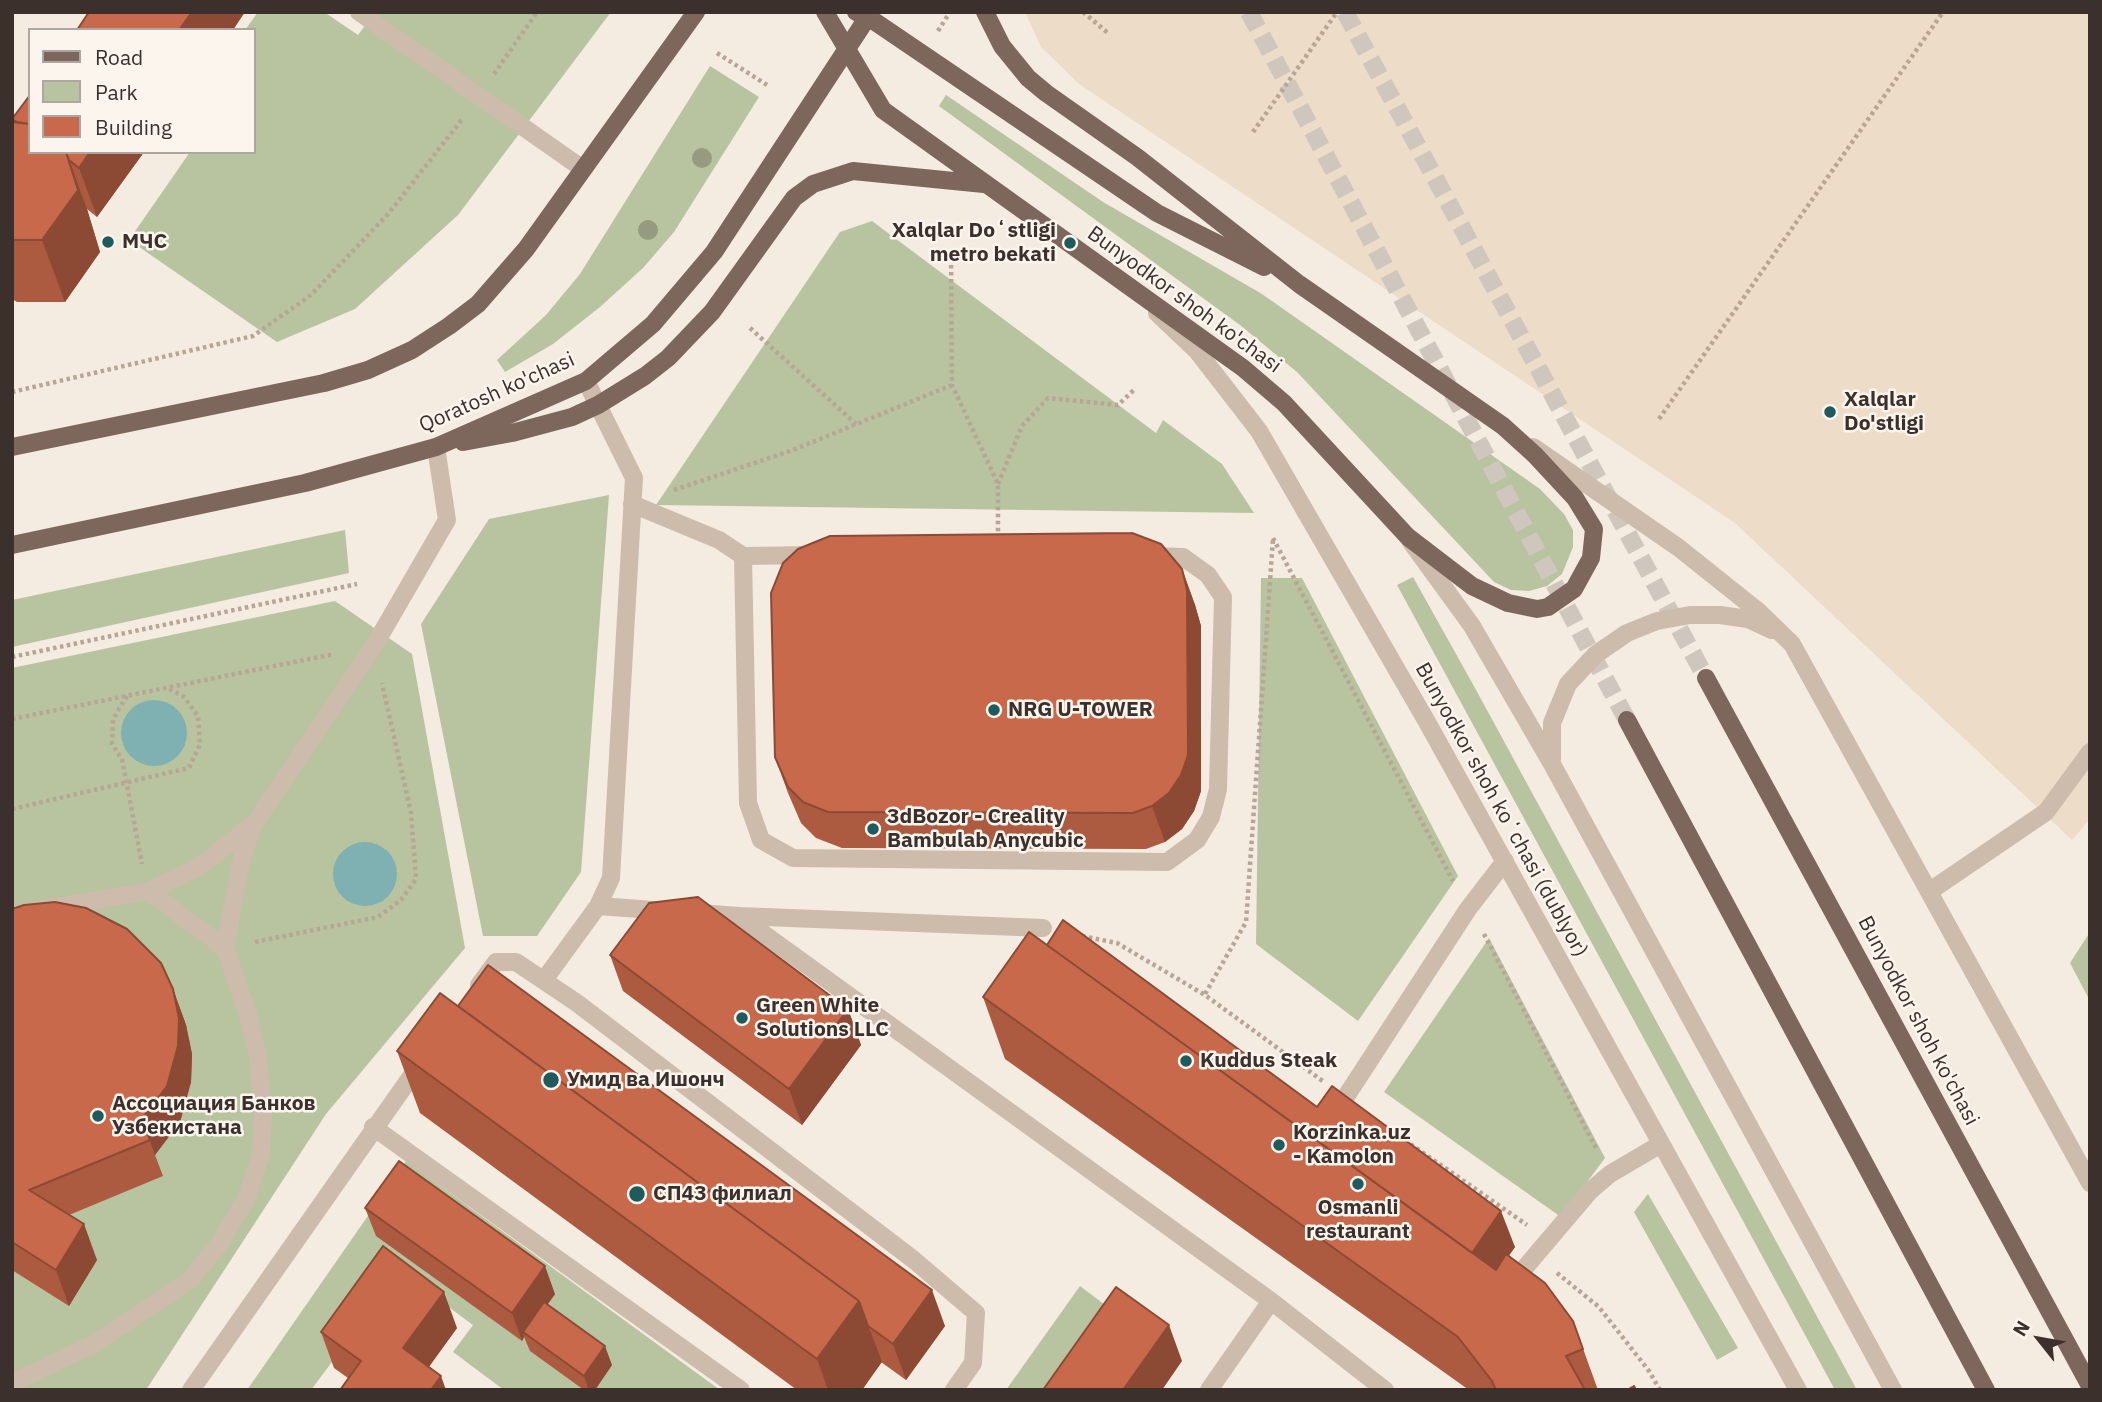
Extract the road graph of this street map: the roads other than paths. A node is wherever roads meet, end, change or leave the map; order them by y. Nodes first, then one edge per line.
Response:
1 (359, 12) edge
2 (696, 12) edge
3 (713, 12) edge
4 (825, 12) edge
5 (845, 12) edge
6 (985, 12) edge
7 (865, 14) edge
8 (687, 21) edge
9 (847, 49) junction
10 (583, 169) junction
11 (987, 184) junction
12 (1124, 282) junction
13 (1299, 284) junction
14 (586, 381) junction
15 (598, 405) junction
16 (1503, 426) junction
17 (12, 447) edge
18 (436, 447) junction
19 (632, 504) junction
20 (1408, 537) junction
21 (12, 545) edge
22 (837, 555) edge
23 (1130, 555) edge
24 (743, 556) junction
25 (1792, 644) junction
26 (1706, 678) tunnel mouth
27 (1627, 720) tunnel mouth
28 (2090, 752) edge
29 (1552, 764) junction
30 (253, 825) junction
31 (1505, 861) junction
32 (148, 891) junction
33 (1930, 891) junction
34 (598, 906) junction
35 (12, 915) edge
36 (739, 916) junction
37 (1043, 928) road end
38 (225, 948) junction
39 (544, 980) junction
40 (471, 995) edge
41 (430, 1050) edge
42 (1345, 1098) edge
43 (373, 1127) junction
44 (1661, 1144) junction
45 (2090, 1183) edge
46 (1517, 1277) edge
47 (1271, 1301) junction
48 (12, 1384) edge
49 (2090, 1386) edge
50 (191, 1390) edge
51 (741, 1390) edge
52 (954, 1390) edge
53 (1209, 1390) edge
54 (1385, 1390) edge
55 (1798, 1390) edge
56 (1894, 1390) edge
57 (1986, 1390) edge

1 - 10 street
2 - 8 main road
3 - 8 main road
4 - 9 main road, Bunyodkor shoh ko'chasi
5 - 9 main road
6 - 13 main road
7 - 9 main road, Qoratosh ko'chasi
7 - 13 main road
8 - 10 main road
9 - 11 main road, Bunyodkor shoh ko'chasi
9 - 14 main road, Qoratosh ko'chasi
10 - 17 main road
11 - 12 main road, Bunyodkor shoh ko'chasi
11 - 15 main road
12 - 20 main road, Bunyodkor shoh ko'chasi
12 - 31 street, Bunyodkor shoh koʻchasi (dublyor)
13 - 16 main road
14 - 15 street
14 - 18 main road, Qoratosh ko'chasi
15 - 18 main road
15 - 19 street
16 - 20 main road
16 - 25 street
18 - 21 main road, Qoratosh ko'chasi
18 - 30 street
19 - 24 street
19 - 34 street
20 - 29 street, Bunyodkor shoh ko'chasi
22 - 24 street
23 - 24 street
25 - 29 street
25 - 33 street
26 - 49 main road, Bunyodkor shoh ko'chasi
27 - 57 main road
28 - 33 street
29 - 56 street
30 - 32 street
30 - 38 street
31 - 42 street
31 - 44 street, Bunyodkor shoh koʻchasi (dublyor)
32 - 35 street
32 - 38 street
33 - 45 street
34 - 36 street
34 - 39 street
36 - 37 street
36 - 47 street
38 - 48 street
39 - 40 street
39 - 52 street
41 - 43 street
43 - 50 street
43 - 51 street
44 - 46 street
44 - 55 street, Bunyodkor shoh koʻchasi (dublyor)
47 - 53 street
47 - 54 street

